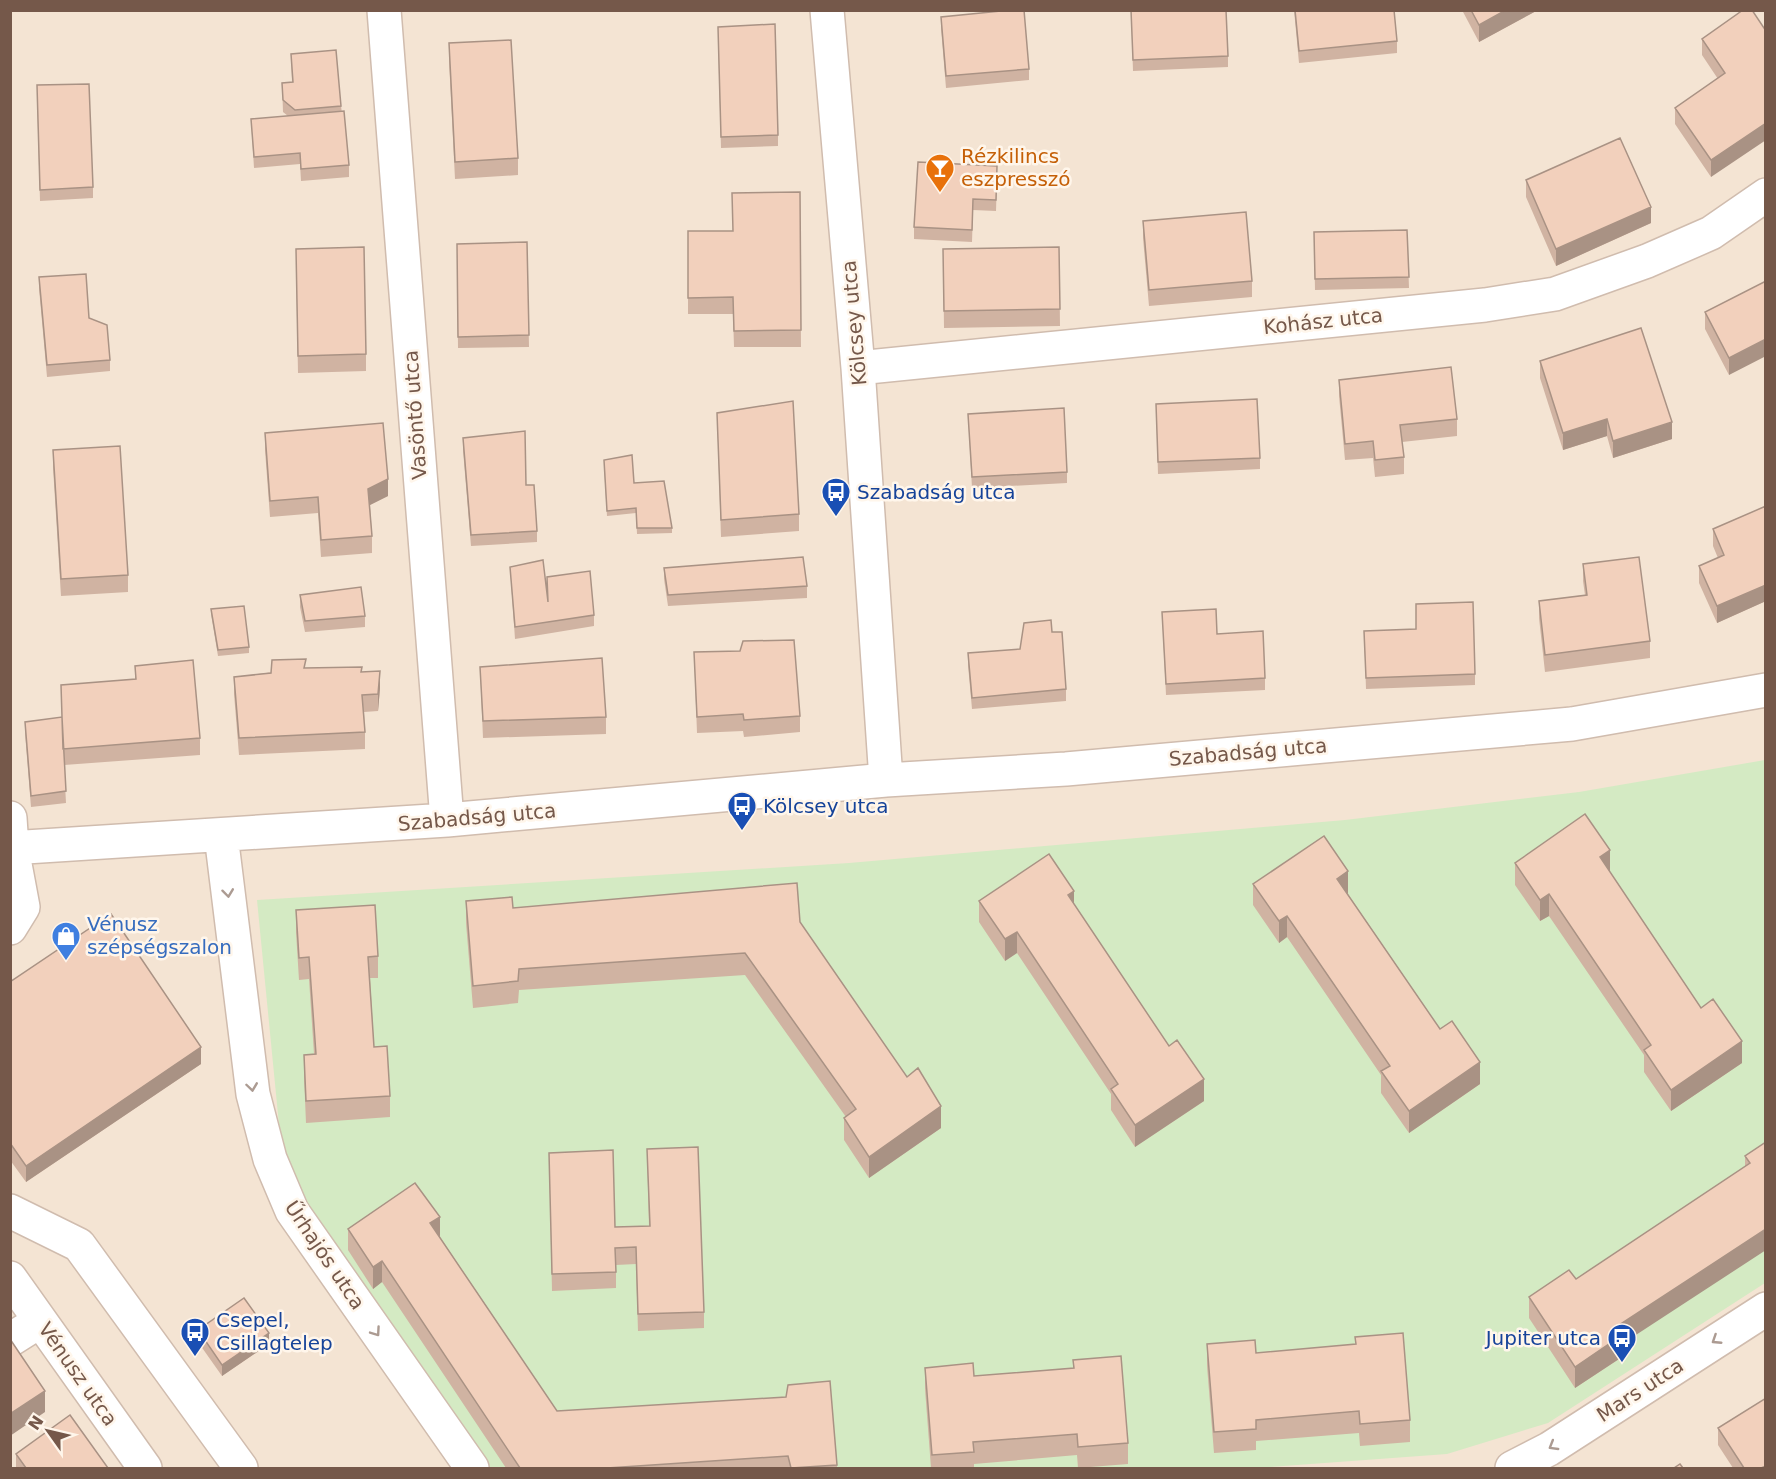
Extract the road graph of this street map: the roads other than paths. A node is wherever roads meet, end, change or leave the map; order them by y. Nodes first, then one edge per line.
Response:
1 (384, 10) edge
2 (827, 10) edge
3 (1766, 195) edge
4 (858, 368) junction
5 (1766, 690) edge
6 (886, 780) junction
7 (447, 820) junction
8 (221, 835) junction
9 (11, 838) edge
10 (10, 928) edge
11 (10, 1211) edge
12 (10, 1278) edge
13 (1766, 1308) edge
14 (40, 1321) junction
15 (10, 1340) edge
16 (145, 1468) edge
17 (241, 1468) edge
18 (472, 1468) edge
19 (1512, 1468) edge

1 - 7 street, Vasöntő utca
2 - 4 street, Kölcsey utca
3 - 4 street, Kohász utca
4 - 6 street, Kölcsey utca
5 - 6 street, Szabadság utca
6 - 7 street, Szabadság utca
7 - 8 street, Szabadság utca
8 - 9 street, Szabadság utca
8 -> 18 street, Űrhajós utca
9 - 10 street
11 - 17 street
12 - 14 street, Vénusz utca
13 -> 19 street, Mars utca
14 - 15 street
14 - 16 street, Vénusz utca

